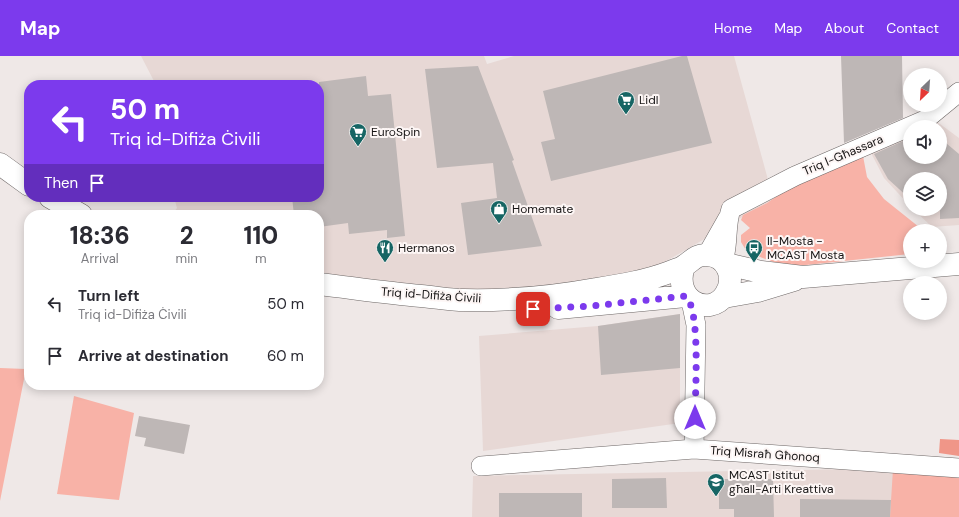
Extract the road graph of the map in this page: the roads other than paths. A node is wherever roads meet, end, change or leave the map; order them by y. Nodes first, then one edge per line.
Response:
1 (959, 92) edge
2 (0, 153) edge
3 (0, 164) edge
4 (24, 170) edge
5 (24, 181) edge
6 (59, 202) edge
7 (76, 202) edge
8 (72, 210) edge
9 (89, 210) edge
10 (718, 260) junction
11 (959, 264) edge
12 (684, 266) junction
13 (803, 277) junction
14 (324, 285) edge
15 (324, 298) edge
16 (688, 298) junction
17 (719, 300) junction
18 (696, 325) junction
19 (694, 449) junction
20 (481, 466) dead end
21 (959, 468) edge

1 - 10 street, Triq l-Għassara
2 - 4 main road
3 - 5 main road
6 - 8 main road
7 - 9 main road
10 - 12 main road, Triq id-Difiża Ċivili
10 - 13 main road, Triq id-Difiża Ċivili
10 - 17 main road
11 - 13 main road, Triq id-Difiża Ċivili
12 - 14 main road, Triq id-Difiża Ċivili
12 - 16 main road
13 - 17 main road, Triq id-Difiża Ċivili
15 - 16 main road, Triq id-Difiża Ċivili
16 - 17 main road, Triq id-Difiża Ċivili
16 - 18 street, Triq Misraħ Għonoq
17 - 18 street
18 - 19 street, Triq Misraħ Għonoq
19 - 20 street
19 - 21 street, Triq Misraħ Għonoq

